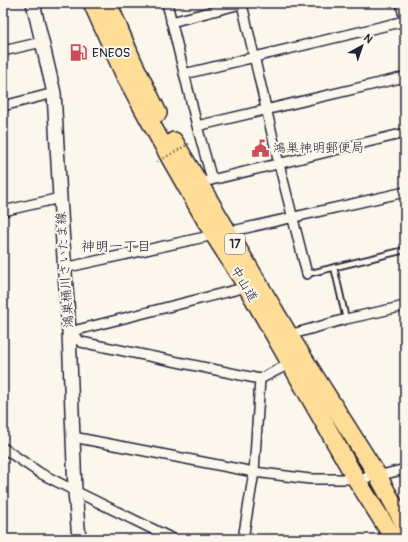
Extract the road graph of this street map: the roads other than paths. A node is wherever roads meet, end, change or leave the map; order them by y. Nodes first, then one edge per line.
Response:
1 (33, 3) edge
2 (92, 3) edge
3 (108, 3) edge
4 (167, 3) edge
5 (243, 3) edge
6 (400, 3) edge
7 (405, 21) edge
8 (171, 22) junction
9 (42, 42) junction
10 (3, 51) edge
11 (254, 58) junction
12 (184, 74) junction
13 (405, 77) edge
14 (54, 93) junction
15 (3, 106) edge
16 (266, 109) junction
17 (198, 126) junction
18 (405, 133) edge
19 (279, 164) junction
20 (205, 182) junction
21 (405, 192) edge
22 (60, 198) junction
23 (3, 211) edge
24 (293, 218) junction
25 (221, 234) junction
26 (405, 250) edge
27 (334, 267) junction
28 (64, 268) junction
29 (307, 274) joint
30 (247, 287) junction
31 (405, 306) edge
32 (346, 319) junction
33 (69, 332) junction
34 (289, 335) junction
35 (290, 363) junction
36 (260, 379) junction
37 (73, 437) junction
38 (3, 448) edge
39 (405, 469) edge
40 (254, 472) junction
41 (378, 476) junction
42 (356, 479) junction
43 (74, 491) junction
44 (405, 525) edge
45 (79, 539) edge
46 (173, 539) edge
47 (243, 539) edge
48 (394, 539) edge

1 - 9 main road, 鴻巣桶川さいたま線
2 - 25 highway, 中山道 / 17
3 - 20 highway, 中山道 / 17
4 - 8 street
5 - 8 street
5 - 11 street
6 - 7 street
7 - 11 street
8 - 12 street
9 - 10 street
9 - 14 main road, 鴻巣桶川さいたま線
11 - 12 street
11 - 16 street
12 - 17 street
13 - 16 street
14 - 15 street
14 - 22 main road, 鴻巣桶川さいたま線
16 - 17 street
16 - 19 street
17 - 20 street
18 - 19 street
19 - 20 street
19 - 24 street
20 - 25 highway, 中山道 / 17
21 - 24 street
22 - 23 street
22 - 28 main road, 鴻巣桶川さいたま線
24 - 25 street
24 - 29 street
25 - 28 street
25 - 30 highway, 中山道 / 17
25 - 34 highway, 中山道 / 17
26 - 27 lane
27 - 29 lane
27 - 32 lane
28 - 33 main road, 鴻巣桶川さいたま線
30 - 33 street
30 - 35 highway, 中山道 / 17
31 - 32 street
32 - 34 street
33 - 36 street
33 - 37 main road, 鴻巣桶川さいたま線
34 - 41 highway, 中山道 / 17
35 - 36 street
35 - 42 highway, 中山道 / 17
36 - 40 street
37 - 40 street
37 - 43 main road, 鴻巣桶川さいたま線
38 - 43 street
39 - 41 street
40 - 42 street
40 - 47 street
41 - 42 street
41 - 44 highway, 中山道 / 17
42 - 48 highway, 中山道 / 17
43 - 45 main road, 鴻巣桶川さいたま線
43 - 46 street

